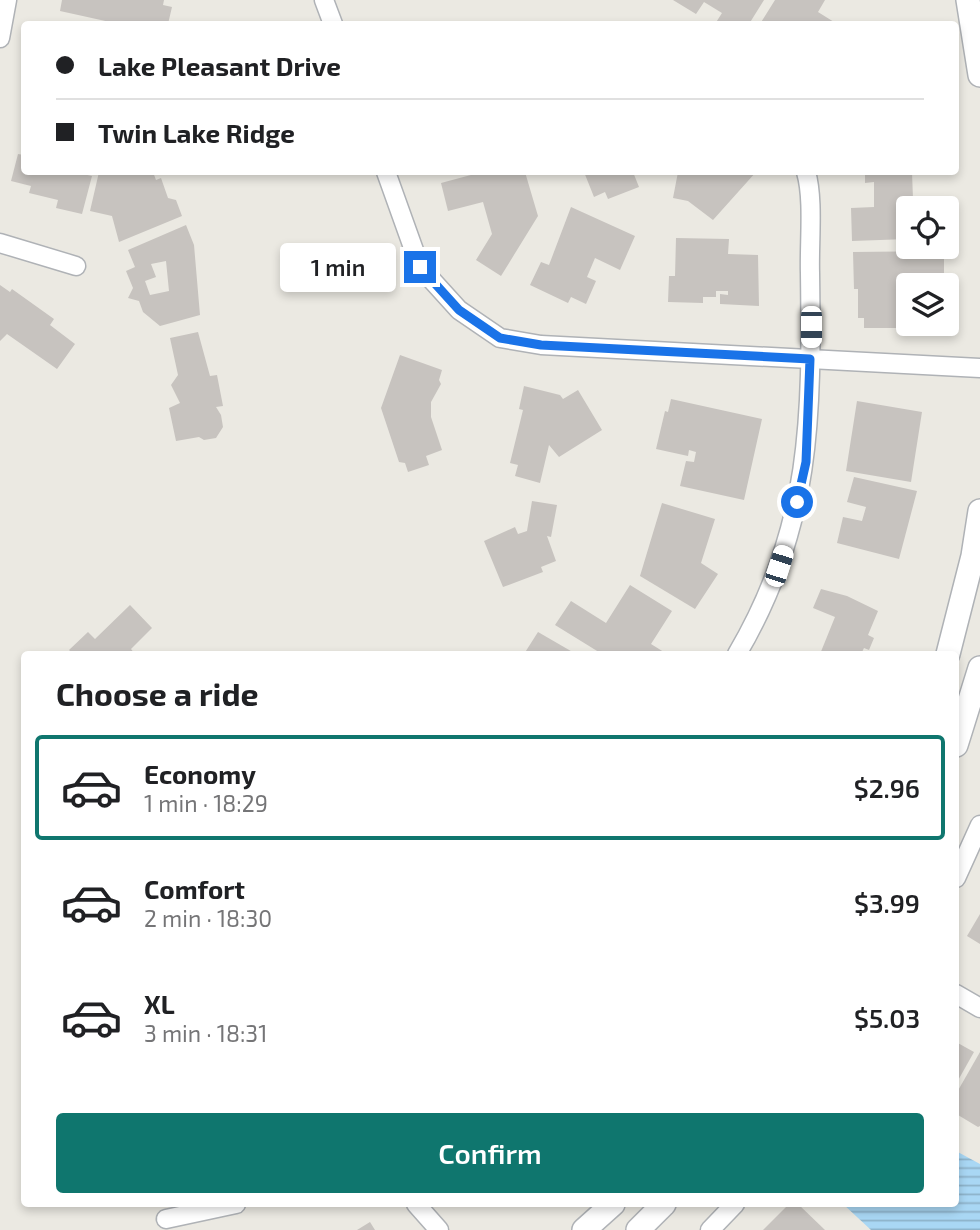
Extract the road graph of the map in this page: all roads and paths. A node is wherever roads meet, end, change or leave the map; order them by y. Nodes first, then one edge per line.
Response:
1 (7, 0) edge
2 (324, 0) edge
3 (968, 0) edge
4 (332, 21) edge
5 (0, 38) edge
6 (980, 75) edge
7 (387, 175) edge
8 (806, 175) edge
9 (0, 243) edge
10 (76, 266) dead end
11 (810, 359) junction
12 (980, 368) edge
13 (980, 510) edge
14 (739, 651) edge
15 (949, 651) edge
16 (980, 668) edge
17 (959, 734) edge
18 (980, 825) edge
19 (959, 871) edge
20 (959, 996) edge
21 (980, 1008) edge
22 (222, 1207) edge
23 (419, 1207) edge
24 (610, 1207) edge
25 (661, 1207) edge
26 (732, 1207) edge
27 (166, 1219) dead end
28 (439, 1230) edge
29 (584, 1230) edge
30 (638, 1230) edge
31 (710, 1230) edge

1 - 5 street
2 - 4 street
3 - 6 street
7 - 11 street
8 - 11 street
9 - 10 street
11 - 12 street
11 - 14 street
13 - 15 street
16 - 17 street
18 - 19 street
20 - 21 street
22 - 27 street
23 - 28 street
24 - 29 street
25 - 30 street
26 - 31 street

